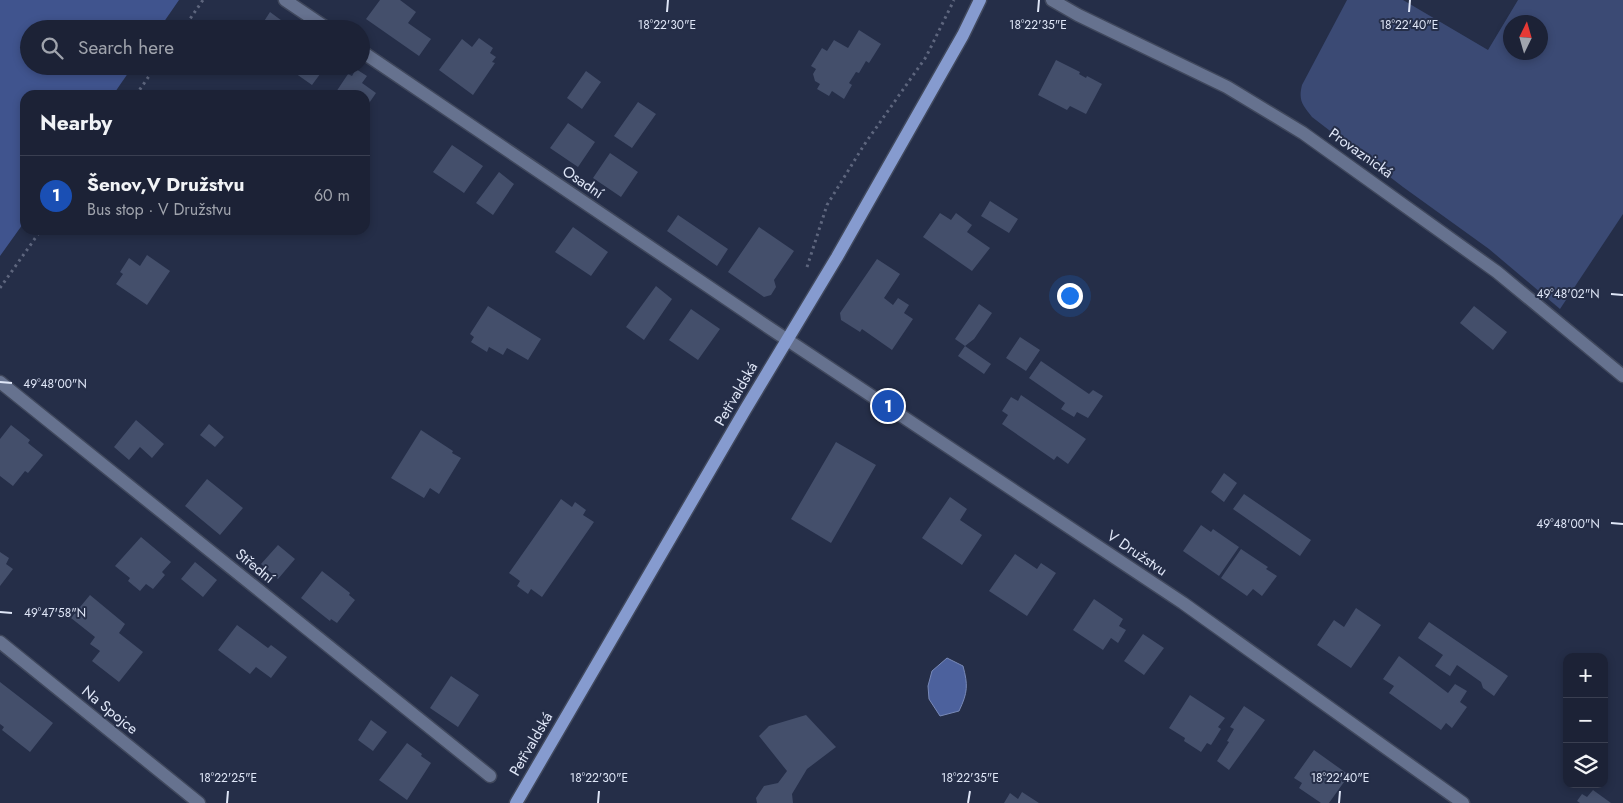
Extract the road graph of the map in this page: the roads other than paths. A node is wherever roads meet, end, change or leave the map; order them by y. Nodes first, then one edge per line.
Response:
1 (285, 0) edge
2 (980, 0) edge
3 (1052, 0) edge
4 (315, 20) edge
5 (370, 57) edge
6 (786, 339) junction
7 (1623, 376) edge
8 (0, 382) edge
9 (0, 642) edge
10 (490, 776) dead end
11 (200, 803) edge
12 (516, 803) edge
13 (1463, 803) edge

1 - 4 street
2 - 6 main road, Petřvaldská
3 - 7 street, Provaznická
5 - 6 street, Osadní
6 - 12 main road, Petřvaldská
6 - 13 street, V Družstvu
8 - 10 street, Střední
9 - 11 street, Na Spojce

